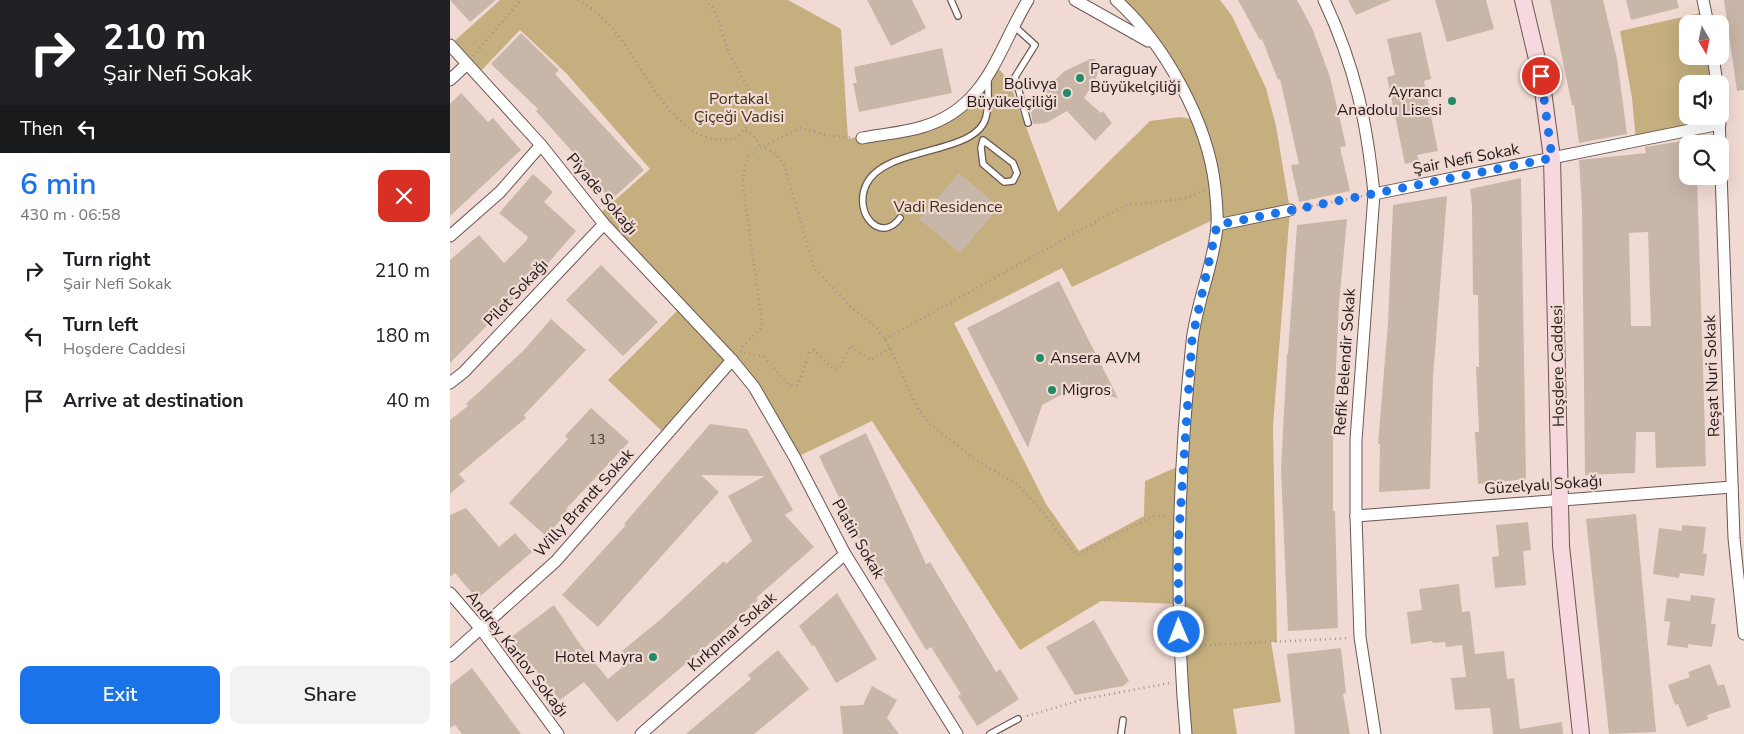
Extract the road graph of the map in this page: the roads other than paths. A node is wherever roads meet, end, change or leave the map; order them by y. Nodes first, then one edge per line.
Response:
1 (951, 0) edge
2 (1028, 0) edge
3 (1075, 0) edge
4 (1116, 0) edge
5 (1324, 0) edge
6 (1523, 0) edge
7 (1702, 0) edge
8 (1706, 15) edge
9 (958, 16) dead end
10 (1013, 25) junction
11 (450, 45) edge
12 (1154, 45) junction
13 (467, 64) junction
14 (989, 74) junction
15 (450, 80) edge
16 (1028, 123) dead end
17 (1698, 125) edge
18 (1720, 125) edge
19 (981, 126) junction
20 (862, 138) road end
21 (983, 140) junction
22 (541, 145) junction
23 (1552, 158) junction
24 (1374, 194) junction
25 (1290, 210) road end
26 (900, 218) dead end
27 (604, 224) junction
28 (1217, 225) junction
29 (450, 236) edge
30 (732, 360) junction
31 (450, 383) edge
32 (1732, 487) junction
33 (1561, 500) junction
34 (1356, 516) junction
35 (845, 554) junction
36 (450, 593) edge
37 (1742, 606) edge
38 (481, 629) junction
39 (1744, 634) edge
40 (450, 656) edge
41 (1018, 719) road end
42 (1123, 720) dead end
43 (558, 734) edge
44 (641, 734) edge
45 (957, 734) edge
46 (990, 734) edge
47 (1121, 734) edge
48 (1186, 734) edge
49 (1375, 734) edge
50 (1581, 734) edge

1 - 9 lane
2 - 10 street
3 - 12 street
4 - 12 street
5 - 24 street, Refik Belendir Sokak
6 - 23 main road, Hoşdere Caddesi
7 - 8 street
10 - 14 street
10 - 16 lane
11 - 13 street, Piyade Sokağı
12 - 28 street
13 - 15 street
13 - 22 street, Piyade Sokağı
14 - 19 lane
14 - 20 street
17 - 23 street, Şair Nefi Sokak
18 - 32 street, Reşat Nuri Sokak
19 - 21 lane
19 - 26 lane
21 - 21 lane
22 - 27 street, Piyade Sokağı
22 - 29 street
23 - 24 street, Şair Nefi Sokak
23 - 33 main road, Hoşdere Caddesi
24 - 34 street, Refik Belendir Sokak
25 - 28 street
27 - 30 street, Piyade Sokağı
27 - 31 street, Pilot Sokağı
28 - 48 street
30 - 35 street, Platin Sokak
30 - 38 street, Willy Brandt Sokak
32 - 33 street, Güzelyalı Sokağı
32 - 37 street, Reşat Nuri Sokak
33 - 34 street, Güzelyalı Sokağı
33 - 50 main road, Hoşdere Caddesi
34 - 49 street, Refik Belendir Sokak
35 - 44 street, Kırkpınar Sokak
35 - 45 street, Platin Sokak
36 - 38 street, Andrey Karlov Sokağı
37 - 39 street, Reşat Nuri Sokak
38 - 40 street, Willy Brandt Sokak
38 - 43 street, Andrey Karlov Sokağı
41 - 46 lane
42 - 47 lane

